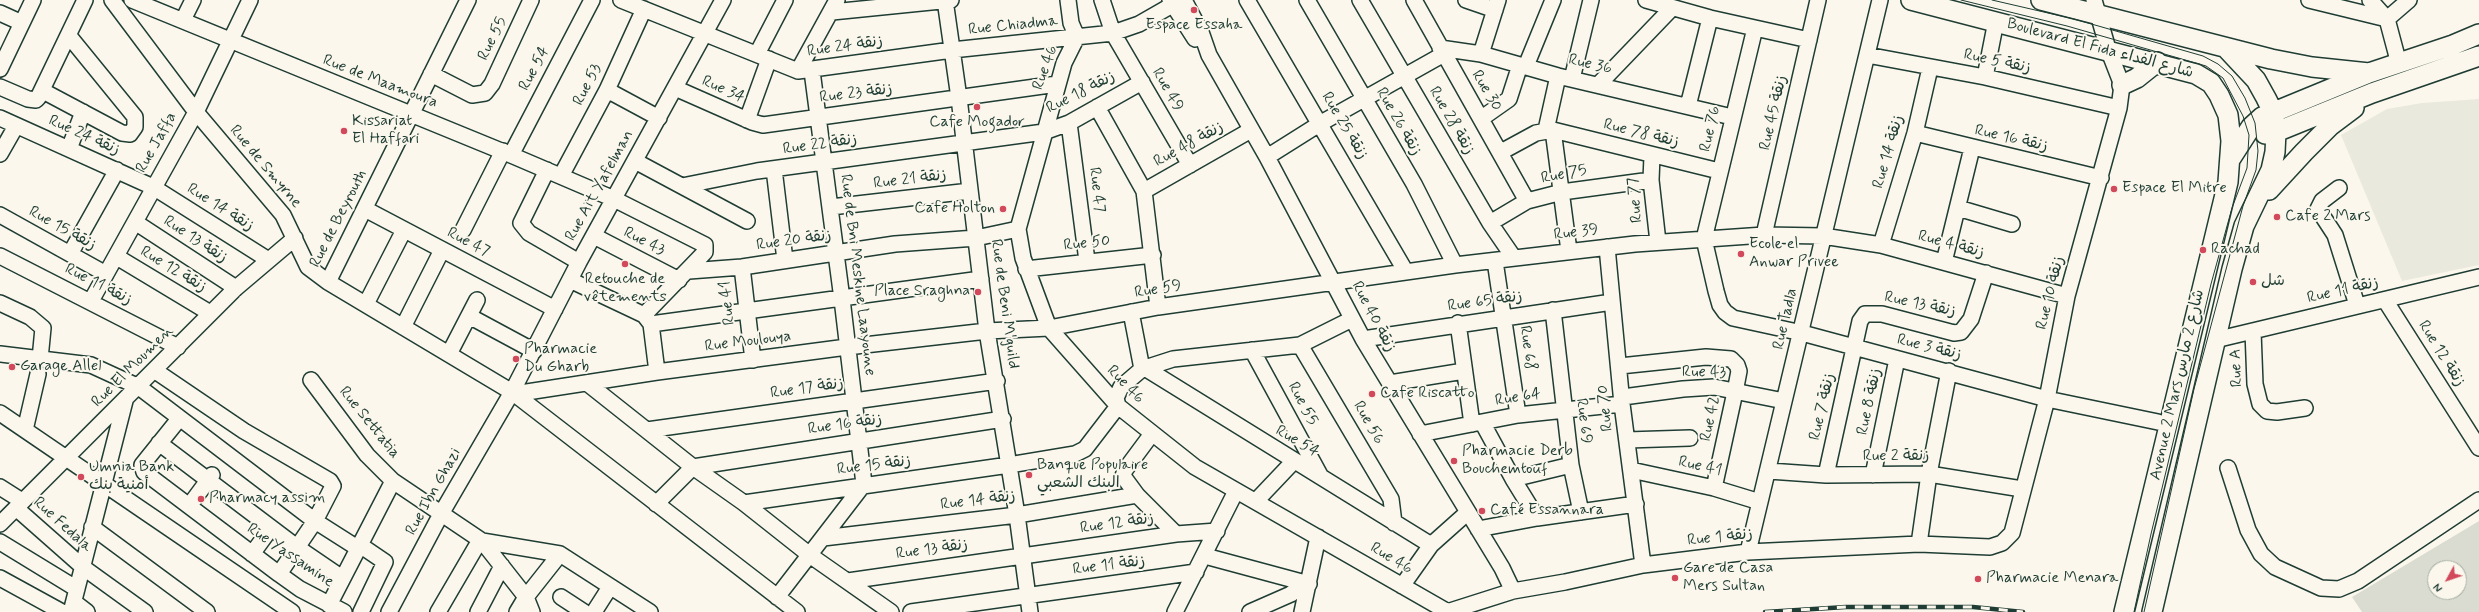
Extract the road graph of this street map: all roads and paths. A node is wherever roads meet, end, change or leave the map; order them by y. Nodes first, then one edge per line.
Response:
1 (33, 0) edge
2 (85, 0) edge
3 (112, 0) edge
4 (193, 0) edge
5 (250, 0) edge
6 (468, 0) edge
7 (532, 0) edge
8 (592, 0) edge
9 (621, 0) edge
10 (723, 0) edge
11 (785, 0) edge
12 (947, 0) edge
13 (1068, 0) edge
14 (1102, 0) edge
15 (1247, 0) edge
16 (1307, 0) edge
17 (1360, 0) edge
18 (1414, 0) edge
19 (1466, 0) edge
20 (1553, 0) edge
21 (1591, 0) edge
22 (1646, 0) edge
23 (1818, 0) edge
24 (1880, 0) edge
25 (1911, 0) edge
26 (2044, 0) edge
27 (2309, 0) edge
28 (2370, 0) edge
29 (2409, 0) edge
30 (137, 1) edge
31 (1177, 1) edge
32 (1497, 5) edge
33 (834, 6) edge
34 (1672, 8) junction
35 (2096, 8) edge
36 (644, 9) junction
37 (0, 13) edge
38 (1710, 18) junction
39 (2387, 19) junction
40 (183, 20) junction
41 (1996, 21) junction
42 (22, 23) junction
43 (1755, 28) junction
44 (704, 33) junction
45 (1113, 34) junction
46 (2479, 34) edge
47 (69, 36) junction
48 (1078, 37) junction
49 (1809, 40) junction
50 (230, 41) junction
51 (2226, 48) junction
52 (2108, 49) junction
53 (952, 50) junction
54 (1442, 51) junction
55 (1481, 54) junction
56 (1867, 55) junction
57 (763, 57) junction
58 (2478, 57) edge
59 (2157, 62) junction
60 (2399, 64) junction
61 (1523, 66) junction
62 (0, 67) edge
63 (1930, 68) junction
64 (805, 71) junction
65 (2369, 73) junction
66 (431, 74) junction
67 (1405, 77) junction
68 (1565, 77) junction
69 (1985, 77) junction
70 (1142, 82) junction
71 (1057, 84) junction
72 (1598, 85) junction
73 (2122, 85) junction
74 (0, 87) edge
75 (675, 88) junction
76 (606, 90) junction
77 (2372, 93) junction
78 (39, 96) junction
79 (960, 98) junction
80 (1364, 100) junction
81 (1688, 106) junction
82 (1097, 107) junction
83 (2119, 108) junction
84 (83, 112) junction
85 (196, 112) junction
86 (2273, 112) junction
87 (412, 113) junction
88 (818, 116) junction
89 (1732, 117) junction
90 (0, 118) edge
91 (659, 118) junction
92 (1482, 118) junction
93 (752, 122) junction
94 (1069, 123) junction
95 (1321, 123) junction
96 (2230, 124) junction
97 (16, 126) junction
98 (1251, 130) junction
99 (1550, 130) junction
100 (2248, 131) junction
101 (1044, 132) junction
102 (2276, 132) junction
103 (1914, 133) junction
104 (964, 143) junction
105 (1972, 148) junction
106 (68, 149) junction
107 (1501, 152) junction
108 (507, 153) junction
109 (0, 154) edge
110 (1652, 156) junction
111 (1267, 157) junction
112 (2231, 158) junction
113 (635, 161) junction
114 (824, 162) junction
115 (1190, 165) junction
116 (774, 169) junction
117 (117, 170) junction
118 (1720, 171) junction
119 (554, 173) junction
120 (2100, 178) junction
121 (1651, 180) junction
122 (682, 186) junction
123 (154, 188) junction
124 (2339, 188) dead end
125 (970, 191) junction
126 (1144, 191) junction
127 (1562, 192) junction
128 (614, 199) junction
129 (1527, 201) junction
130 (830, 207) junction
131 (1958, 208) junction
132 (364, 209) junction
133 (2251, 212) junction
134 (0, 215) edge
135 (747, 221) dead end
136 (135, 222) junction
137 (1490, 223) junction
138 (2012, 224) dead end
139 (1018, 229) junction
140 (404, 230) junction
141 (463, 230) dead end
142 (1764, 234) junction
143 (594, 236) junction
144 (1823, 236) junction
145 (295, 238) junction
146 (976, 238) junction
147 (1704, 239) junction
148 (1658, 242) junction
149 (1881, 245) junction
150 (1607, 247) junction
151 (442, 250) junction
152 (1569, 251) junction
153 (836, 253) junction
154 (70, 254) junction
155 (1153, 255) junction
156 (0, 256) edge
157 (117, 257) junction
158 (1514, 258) junction
159 (267, 259) junction
160 (785, 260) junction
161 (1087, 261) junction
162 (1495, 261) junction
163 (579, 262) junction
164 (1944, 262) junction
165 (1455, 265) junction
166 (742, 267) junction
167 (1026, 269) junction
168 (1406, 272) junction
169 (1986, 273) junction
170 (106, 274) junction
171 (684, 275) junction
172 (2479, 277) edge
173 (570, 280) junction
174 (981, 280) junction
175 (328, 282) junction
176 (1334, 282) junction
177 (236, 288) junction
178 (2068, 296) junction
179 (842, 299) junction
180 (477, 300) dead end
181 (2385, 300) junction
182 (91, 301) junction
183 (1612, 302) junction
184 (0, 303) edge
185 (366, 304) junction
186 (2357, 305) junction
187 (1158, 307) junction
188 (555, 308) junction
189 (747, 310) junction
190 (1553, 310) junction
191 (1131, 312) junction
192 (210, 313) junction
193 (469, 316) junction
194 (1505, 317) junction
195 (1352, 319) junction
196 (648, 320) junction
197 (1458, 323) junction
198 (403, 327) junction
199 (1048, 328) junction
200 (2253, 330) junction
201 (987, 331) junction
202 (1802, 333) junction
203 (1363, 339) junction
204 (2215, 340) junction
205 (1300, 345) junction
206 (178, 347) junction
207 (847, 347) junction
208 (1856, 348) junction
209 (1252, 350) junction
210 (534, 351) junction
211 (0, 354) edge
212 (449, 354) junction
213 (40, 359) junction
214 (1897, 359) junction
215 (753, 360) junction
216 (1620, 366) junction
217 (1144, 369) junction
218 (154, 370) junction
219 (1950, 371) junction
220 (657, 372) junction
221 (1464, 372) junction
222 (38, 374) dead end
223 (311, 380) dead end
224 (997, 381) junction
225 (587, 383) junction
226 (1390, 383) junction
227 (139, 387) junction
228 (1735, 392) junction
229 (513, 393) junction
230 (2047, 399) junction
231 (125, 400) junction
232 (855, 400) junction
233 (1623, 400) junction
234 (1784, 401) junction
235 (1118, 406) junction
236 (2305, 408) dead end
237 (1563, 410) junction
238 (0, 413) edge
239 (1518, 415) junction
240 (179, 419) junction
241 (1003, 419) junction
242 (2158, 422) dead end
243 (1477, 423) junction
244 (25, 430) junction
245 (647, 430) junction
246 (1420, 434) junction
247 (1151, 435) junction
248 (1690, 438) dead end
249 (1627, 440) junction
250 (859, 441) junction
251 (159, 443) junction
252 (2479, 448) edge
253 (68, 458) junction
254 (1293, 462) junction
255 (1571, 465) junction
256 (1009, 466) junction
257 (693, 467) junction
258 (2228, 468) dead end
259 (1631, 470) junction
260 (1769, 471) junction
261 (1929, 474) junction
262 (1826, 475) junction
263 (1873, 475) junction
264 (1320, 476) junction
265 (210, 478) junction
266 (1513, 479) junction
267 (393, 480) junction
268 (104, 483) junction
269 (864, 484) junction
270 (0, 487) edge
271 (1714, 488) junction
272 (2022, 489) junction
273 (1236, 491) junction
274 (1136, 495) junction
275 (2479, 500) edge
276 (1256, 501) junction
277 (1760, 502) junction
278 (744, 503) junction
279 (656, 504) junction
280 (1636, 504) junction
281 (19, 505) junction
282 (189, 506) junction
283 (1468, 512) junction
284 (1581, 512) junction
285 (441, 514) junction
286 (1017, 514) junction
287 (1537, 518) junction
288 (315, 521) junction
289 (1394, 523) junction
290 (0, 524) edge
291 (92, 527) junction
292 (271, 528) junction
293 (1478, 529) junction
294 (1217, 531) junction
295 (1176, 534) junction
296 (1318, 537) junction
297 (823, 538) junction
298 (481, 540) junction
299 (0, 542) edge
300 (1919, 544) junction
301 (2002, 544) joint
302 (1431, 545) junction
303 (359, 547) junction
304 (298, 548) junction
305 (1748, 552) junction
306 (252, 554) junction
307 (560, 554) junction
308 (810, 556) junction
309 (1022, 556) junction
310 (1205, 556) junction
311 (1643, 565) junction
312 (502, 566) junction
313 (84, 568) junction
314 (1196, 572) junction
315 (279, 574) junction
316 (0, 578) edge
317 (342, 578) junction
318 (848, 581) junction
319 (1307, 583) junction
320 (610, 586) junction
321 (1402, 586) junction
322 (1512, 591) junction
323 (1027, 594) junction
324 (526, 597) junction
325 (777, 598) junction
326 (74, 601) edge
327 (329, 605) junction
328 (270, 606) edge
329 (62, 612) edge
330 (88, 612) edge
331 (145, 612) edge
332 (207, 612) edge
333 (292, 612) edge
334 (344, 612) edge
335 (361, 612) edge
336 (389, 612) edge
337 (438, 612) edge
338 (478, 612) edge
339 (517, 612) edge
340 (532, 612) edge
341 (566, 612) edge
342 (584, 612) edge
343 (594, 612) edge
344 (650, 612) edge
345 (797, 612) edge
346 (891, 612) edge
347 (912, 612) edge
348 (1030, 612) edge
349 (1174, 612) edge
350 (1250, 612) edge
351 (1302, 612) edge
352 (1447, 612) edge
353 (2124, 612) edge
354 (2152, 612) edge

1 - 42 street
2 - 47 street
3 - 85 street, Rue de Smyrne
4 - 40 street
5 - 50 street, Rue Jaffa
6 - 66 street, Rue de Beyrouth
7 - 66 street, Rue 55
8 - 108 street, Rue 54
9 - 36 street
10 - 44 street, Rue Aït Yafelman
11 - 57 street
12 - 33 street
12 - 53 street, Rue de Beni M'guild
13 - 48 street
14 - 45 street, Rue 49
15 - 95 street, Rue 25 زنقة
16 - 80 street, Rue 26 زنقة
17 - 67 street, Rue 28 زنقة
18 - 54 street, Rue 30
19 - 32 street
20 - 61 street
21 - 68 street
22 - 34 street
23 - 49 street, Rue 45 زنقة
24 - 56 street, Rue Tadla
25 - 41 main road, Boulevard El Fida شارع الفداء
26 - 35 main road, Boulevard El Fida شارع الفداء
27 - 39 street
28 - 39 street
29 - 39 street
30 - 40 street, Rue de Maamoura
31 - 45 street, Rue Chiadma
31 - 98 street, Rue 40 زنقة
32 - 55 street
33 - 64 street, Rue 24 زنقة
34 - 38 street
34 - 72 street
35 - 51 main road, Boulevard El Fida شارع الفداء
35 - 52 street, Rue 10 زنقة
36 - 44 street
36 - 76 street, Rue 53
37 - 42 street
38 - 43 street
38 - 81 street
39 - 60 street
40 - 50 street, Rue de Maamoura
41 - 52 main road, Boulevard El Fida شارع الفداء
41 - 69 street
42 - 62 street
43 - 49 street
43 - 89 street, Rue 76
44 - 57 street
44 - 75 street, Rue Aït Yafelman
45 - 48 street, Rue Chiadma
45 - 70 street, Rue 49
46 - 60 main road
47 - 78 street
47 - 84 street
48 - 53 street, Rue Chiadma
48 - 71 street, Rue 46
49 - 142 street, Rue 45 زنقة
50 - 85 street, Rue Jaffa
50 - 87 street, Rue de Maamoura
51 - 65 main road, Boulevard El Fida شارع الفداء
51 - 86 main road
52 - 59 main road, Boulevard El Fida شارع الفداء
52 - 73 street, Rue 10 زنقة
53 - 64 street, Rue 24 زنقة
53 - 79 street, Rue de Beni M'guild
54 - 55 street, Rue 36
54 - 67 street
54 - 92 street, Rue 30
55 - 61 street, Rue 36
56 - 63 street, Rue 5 زنقة
56 - 144 street, Rue Tadla
57 - 64 street
57 - 93 street
58 - 77 main road
59 - 73 main road
59 - 96 main road, Boulevard El Fida شارع الفداء
60 - 65 main road
61 - 68 street, Rue 36
61 - 92 street
63 - 69 street, Rue 5 زنقة
63 - 103 street, Rue 14 زنقة
64 - 88 street, Rue de Bni Meskine Laayoune
65 - 86 main road
66 - 87 street, Rue de Beyrouth
67 - 80 street
67 - 137 street, Rue 28 زنقة
68 - 72 street, Rue 36
68 - 99 street
69 - 83 street, Rue 5 زنقة
70 - 82 street, Rue 18 زنقة
70 - 115 street, Rue 49
71 - 79 street, Rue 23 زنقة
71 - 101 street, Rue 46
72 - 81 street, Rue 36
73 - 83 street, Rue 10 زنقة
74 - 78 street
75 - 91 street, Rue Aït Yafelman
75 - 93 street, Rue 34
76 - 91 street
76 - 119 street, Rue 53
77 - 102 main road
77 - 133 main road
78 - 84 street
79 - 88 street, Rue 23 زنقة
79 - 104 street, Rue de Beni M'guild
80 - 95 street
80 - 165 street, Rue 26 زنقة
81 - 89 street, Rue 36
82 - 94 street, Rue 18 زنقة
82 - 126 street, Rue 48 زنقة
83 - 120 street, Rue 10 زنقة
84 - 106 street
85 - 123 street, Rue Jaffa
85 - 145 street, Rue de Smyrne
86 - 100 main road
86 - 102 main road
87 - 108 street, Rue de Maamoura
87 - 132 street, Rue de Beyrouth
88 - 93 street, Rue 23 زنقة
88 - 114 street, Rue de Bni Meskine Laayoune
89 - 118 street, Rue 76
90 - 97 street, Rue 24 زنقة
91 - 113 street, Rue Aït Yafelman
92 - 107 street, Rue 30
94 - 101 street, Rue 18 زنقة
94 - 161 street, Rue 47
95 - 111 street
95 - 168 street, Rue 25 زنقة
96 - 100 main road
96 - 112 main road, Boulevard El Fida شارع الفداء
97 - 106 street, Rue 24 زنقة
97 - 109 street
98 - 111 street, Rue 40 زنقة
98 - 115 street, Rue 48 زنقة
99 - 107 street
99 - 110 street, Rue 78 زنقة
99 - 127 street
100 - 102 main road
100 - 112 main road
101 - 104 street, Rue 18 زنقة
101 - 139 street, Rue 46
102 - 133 main road
103 - 105 street, Rue 16 زنقة
103 - 149 street, Rue 14 زنقة
104 - 114 street, Rue 22 زنقة
104 - 125 street, Rue de Beni M'guild
105 - 120 street, Rue 16 زنقة
105 - 131 street
106 - 117 street, Rue 24 زنقة
107 - 129 street, Rue 30
108 - 119 street, Rue de Maamoura
108 - 141 street, Rue 54
110 - 118 street, Rue 78 زنقة
110 - 121 street, Rue 77
111 - 176 street, Rue 40 زنقة
112 - 353 main road, Avenue 2 Mars شارع 2 مارس
113 - 122 street
113 - 128 street, Rue Aït Yafelman
114 - 116 street, Rue 22 زنقة
114 - 130 street, Rue de Bni Meskine Laayoune
115 - 126 street, Rue 48 زنقة
116 - 122 street, Rue 22 زنقة
116 - 160 street
117 - 123 street, Rue 24 زنقة
117 - 154 street
118 - 147 street, Rue 76
119 - 128 street, Rue de Maamoura
119 - 163 street, Rue 53
120 - 178 street, Rue 10 زنقة
121 - 127 street, Rue 75
121 - 148 street, Rue 77
122 - 135 street
123 - 136 street, Rue Jaffa
123 - 159 street, Rue 14 زنقة
124 - 186 street
125 - 130 street, Rue 21 زنقة
125 - 146 street, Rue de Beni M'guild
126 - 155 street, Rue 48 زنقة
127 - 129 street, Rue 75
127 - 152 street
128 - 143 street, Rue Aït Yafelman
128 - 171 street, Rue de Maamoura
129 - 137 street, Rue 75
130 - 153 street, Rue de Bni Meskine Laayoune
131 - 138 street
131 - 164 street
132 - 140 street, Rue 47
132 - 175 street, Rue de Beyrouth
133 - 204 main road, Avenue 2 Mars شارع 2 مارس
134 - 154 street, Rue 15 زنقة
136 - 157 street, Rue Jaffa
136 - 177 street, Rue 13 زنقة
137 - 158 street, Rue 28 زنقة
139 - 146 street, Rue 20 زنقة
139 - 167 street, Rue 46
140 - 151 street, Rue 47
140 - 185 street
142 - 144 street, Rue 39
142 - 147 street, Rue 39
143 - 163 street, Rue Aït Yafelman
143 - 171 street, Rue 43
144 - 149 street, Rue 4 زنقة
144 - 202 street, Rue Tadla
145 - 159 street, Rue El Moumen
145 - 175 street, Rue de Smyrne
146 - 153 street, Rue 20 زنقة
146 - 174 street, Rue de Beni M'guild
147 - 148 street, Rue 39
147 - 202 street, Rue 3 زنقة
148 - 150 street, Rue 39
149 - 164 street, Rue 4 زنقة
150 - 152 street, Rue 39
150 - 183 street, Rue 70
151 - 188 street, Rue 47
151 - 198 street
152 - 158 street, Rue 39
153 - 160 street, Rue 20 زنقة
153 - 179 street, Rue de Bni Meskine Laayoune
154 - 170 street, Rue 15 زنقة
155 - 161 street, Rue 50
155 - 187 street, Rue 48 زنقة
156 - 182 street, Rue 11 زنقة
157 - 170 street, Rue Jaffa
157 - 192 street, Rue 12 زنقة
158 - 162 street, Rue 39
159 - 177 street, Rue El Moumen
160 - 166 street, Rue 20 زنقة
161 - 167 street, Rue 50
162 - 165 street, Rue 39
162 - 194 street, Rue 68
163 - 173 street, Rue Aït Yafelman
164 - 169 street, Rue 4 زنقة
165 - 168 street, Rue 39
166 - 171 street, Rue 20 زنقة
166 - 189 street, Rue 41
167 - 199 street, Rue 46
168 - 176 street, Rue 39
169 - 178 street, Rue 4 زنقة
169 - 208 street, Rue 13 زنقة
170 - 182 street, Rue Jaffa
171 - 196 street
172 - 181 street, Rue 11 زنقة
173 - 188 street, Rue Aït Yafelman
173 - 196 street
174 - 179 street
174 - 201 street, Rue de Beni M'guild
175 - 185 street, Rue de Smyrne
176 - 187 street, Rue 59
176 - 195 street, Rue 40 زنقة
177 - 192 street, Rue El Moumen
178 - 230 street, Rue 10 زنقة
179 - 189 street
179 - 207 street, Rue de Bni Meskine Laayoune
180 - 193 street
181 - 186 street, Rue 11 زنقة
181 - 252 street, Rue 12 زنقة
182 - 206 street, Rue 11 زنقة
183 - 190 street, Rue 65 زنقة
183 - 216 street, Rue 70
184 - 213 street
185 - 198 street, Rue de Smyrne
186 - 200 street, Rue 11 زنقة
187 - 191 street, Rue 59
188 - 210 street, Rue Aït Yafelman
189 - 196 street
189 - 215 street, Rue 41
190 - 194 street, Rue 65 زنقة
190 - 237 street, Rue 69
191 - 199 street, Rue 59
191 - 217 street
192 - 206 street, Rue El Moumen
193 - 210 street
193 - 212 street
194 - 197 street, Rue 65 زنقة
194 - 239 street, Rue 68
195 - 203 street, Rue 40 زنقة
195 - 205 street
196 - 220 street
197 - 203 street, Rue 65 زنقة
197 - 221 street
198 - 212 street, Rue de Smyrne
199 - 201 street, Rue 59
199 - 235 street, Rue 46
200 - 204 street, Rue 11 زنقة
200 - 236 street, Rue A
201 - 207 street, Rue Moulouya
201 - 224 street, Rue de Beni M'guild
202 - 208 street, Rue 3 زنقة
202 - 234 street, Rue Tadla
203 - 226 street, Rue 40 زنقة
204 - 354 main road, Avenue 2 Mars شارع 2 مارس
205 - 209 street
205 - 289 street, Rue 56
206 - 218 street, Rue El Moumen
207 - 215 street, Rue Moulouya
207 - 232 street, Rue de Bni Meskine Laayoune
208 - 214 street, Rue 3 زنقة
208 - 262 street, Rue 7 زنقة
209 - 217 street
209 - 264 street, Rue 55
210 - 229 street, Rue Aït Yafelman
211 - 213 street
212 - 229 street, Rue de Smyrne
213 - 227 street
214 - 219 street, Rue 3 زنقة
214 - 263 street, Rue 8 زنقة
215 - 220 street, Rue Moulouya
216 - 228 street, Rue 42
216 - 233 street, Rue 70
217 - 235 street
217 - 254 street, Rue 54
218 - 227 street, Rue El Moumen
218 - 288 street
219 - 230 street, Rue 3 زنقة
219 - 261 street
220 - 225 street, Rue Moulouya
221 - 226 street
221 - 243 street
222 - 244 street
223 - 267 street, Rue Settatia
224 - 232 street, Rue 17 زنقة
224 - 241 street, Rue de Beni M'guild
225 - 229 street, Rue Moulouya
225 - 245 street
226 - 246 street, Rue 40 زنقة
227 - 231 street, Rue El Moumen
227 - 240 street
228 - 233 street, Rue 43
228 - 234 street, Rue 43
228 - 271 street, Rue 42
229 - 279 street, Rue de Smyrne
229 - 285 street, Rue Ibn Ghazi
230 - 242 street, Rue 3 زنقة
230 - 272 street, Rue 10 زنقة
231 - 253 street, Rue El Moumen
231 - 268 street
232 - 245 street, Rue 17 زنقة
232 - 250 street, Rue de Bni Meskine Laayoune
233 - 237 street, Rue 64
233 - 249 street, Rue 70
234 - 260 street, Rue Tadla
235 - 247 street, Rue 46
235 - 256 street, Rue 14 زنقة
237 - 239 street, Rue 64
237 - 255 street, Rue 69
238 - 244 street
239 - 243 street, Rue 64
240 - 251 street
240 - 288 street
241 - 250 street, Rue 16 زنقة
241 - 256 street, Rue de Beni M'guild
243 - 246 street, Rue 64
243 - 266 street
244 - 253 street
245 - 257 street
246 - 283 street, Rue 40 زنقة
247 - 273 street, Rue 46
247 - 274 street
248 - 249 street, Rue 42
249 - 259 street, Rue 70
250 - 257 street, Rue 16 زنقة
250 - 269 street, Rue de Bni Meskine Laayoune
251 - 265 street
251 - 282 street, Rue Yassamine
253 - 268 street
253 - 281 street, Rue El Moumen
254 - 264 street, Rue 54
254 - 276 street
255 - 266 street
255 - 284 street, Rue 69
256 - 269 street, Rue 15 زنقة
256 - 286 street, Rue de Beni M'guild
257 - 278 street
257 - 279 street
258 - 275 street
259 - 271 street, Rue 41
259 - 280 street, Rue 70
260 - 262 street, Rue 2 زنقة
260 - 277 street, Rue Tadla
261 - 263 street, Rue 2 زنقة
261 - 272 street, Rue 2 زنقة
261 - 300 street
262 - 263 street, Rue 2 زنقة
264 - 289 street, Rue 54
265 - 282 street
265 - 292 street
266 - 287 street
267 - 285 street, Rue Settatia
267 - 303 street
268 - 291 street
268 - 328 street
269 - 278 street, Rue 15 زنقة
269 - 297 street
270 - 281 street, Rue Fedala
271 - 277 street, Rue 41
272 - 301 street, Rue 10 زنقة
273 - 276 street, Rue 46
273 - 294 street
274 - 286 street, Rue 14 زنقة
274 - 295 street
276 - 296 street, Rue 46
277 - 305 street, Rue Tadla
278 - 308 street
279 - 325 street, Rue de Smyrne
280 - 284 street
280 - 311 street, Rue 70
281 - 290 street, Rue El Moumen
281 - 313 street, Rue Fedala
282 - 306 street, Rue Yassamine
283 - 293 street, Rue 40 زنقة
283 - 302 street
284 - 287 street
285 - 298 street, Rue Settatia
285 - 336 street, Rue Ibn Ghazi
286 - 297 street, Rue 14 زنقة
286 - 309 street, Rue de Beni M'guild
287 - 293 street
288 - 303 street
288 - 304 street
289 - 302 street, Rue 54
291 - 313 street
291 - 332 street
292 - 304 street
292 - 306 street
293 - 322 street, Rue 40 زنقة
294 - 295 street, Rue 12 زنقة
294 - 310 street
295 - 309 street, Rue 12 زنقة
296 - 319 street
296 - 321 street, Rue 46
297 - 308 street
298 - 307 street
298 - 312 street
298 - 337 street
299 - 326 street
300 - 301 street, Rue 1 زنقة
300 - 305 street, Rue 1 زنقة
302 - 321 street
303 - 317 street
303 - 335 street
304 - 315 street
304 - 317 street
305 - 311 street, Rue 1 زنقة
306 - 315 street, Rue Yassamine
307 - 320 street
307 - 324 street
308 - 318 street
308 - 325 street
309 - 318 street, Rue 13 زنقة
309 - 323 street, Rue de Beni M'guild
310 - 314 street
310 - 319 street
311 - 322 street, Rue 1 زنقة
312 - 324 street
312 - 338 street
313 - 326 street
313 - 331 street, Rue Fedala
314 - 323 street, Rue 11 زنقة
314 - 349 street
315 - 327 street, Rue Yassamine
316 - 329 street
317 - 327 street
318 - 346 street
319 - 350 street
319 - 351 street
320 - 343 street
320 - 344 street
321 - 352 street, Rue 46
322 - 352 street, Rue 1 زنقة
323 - 347 street
323 - 348 street, Rue de Beni M'guild
324 - 339 street
324 - 340 street
325 - 345 street, Rue de Smyrne
326 - 330 street
327 - 334 street, Rue Yassamine
328 - 333 street
341 - 342 street

